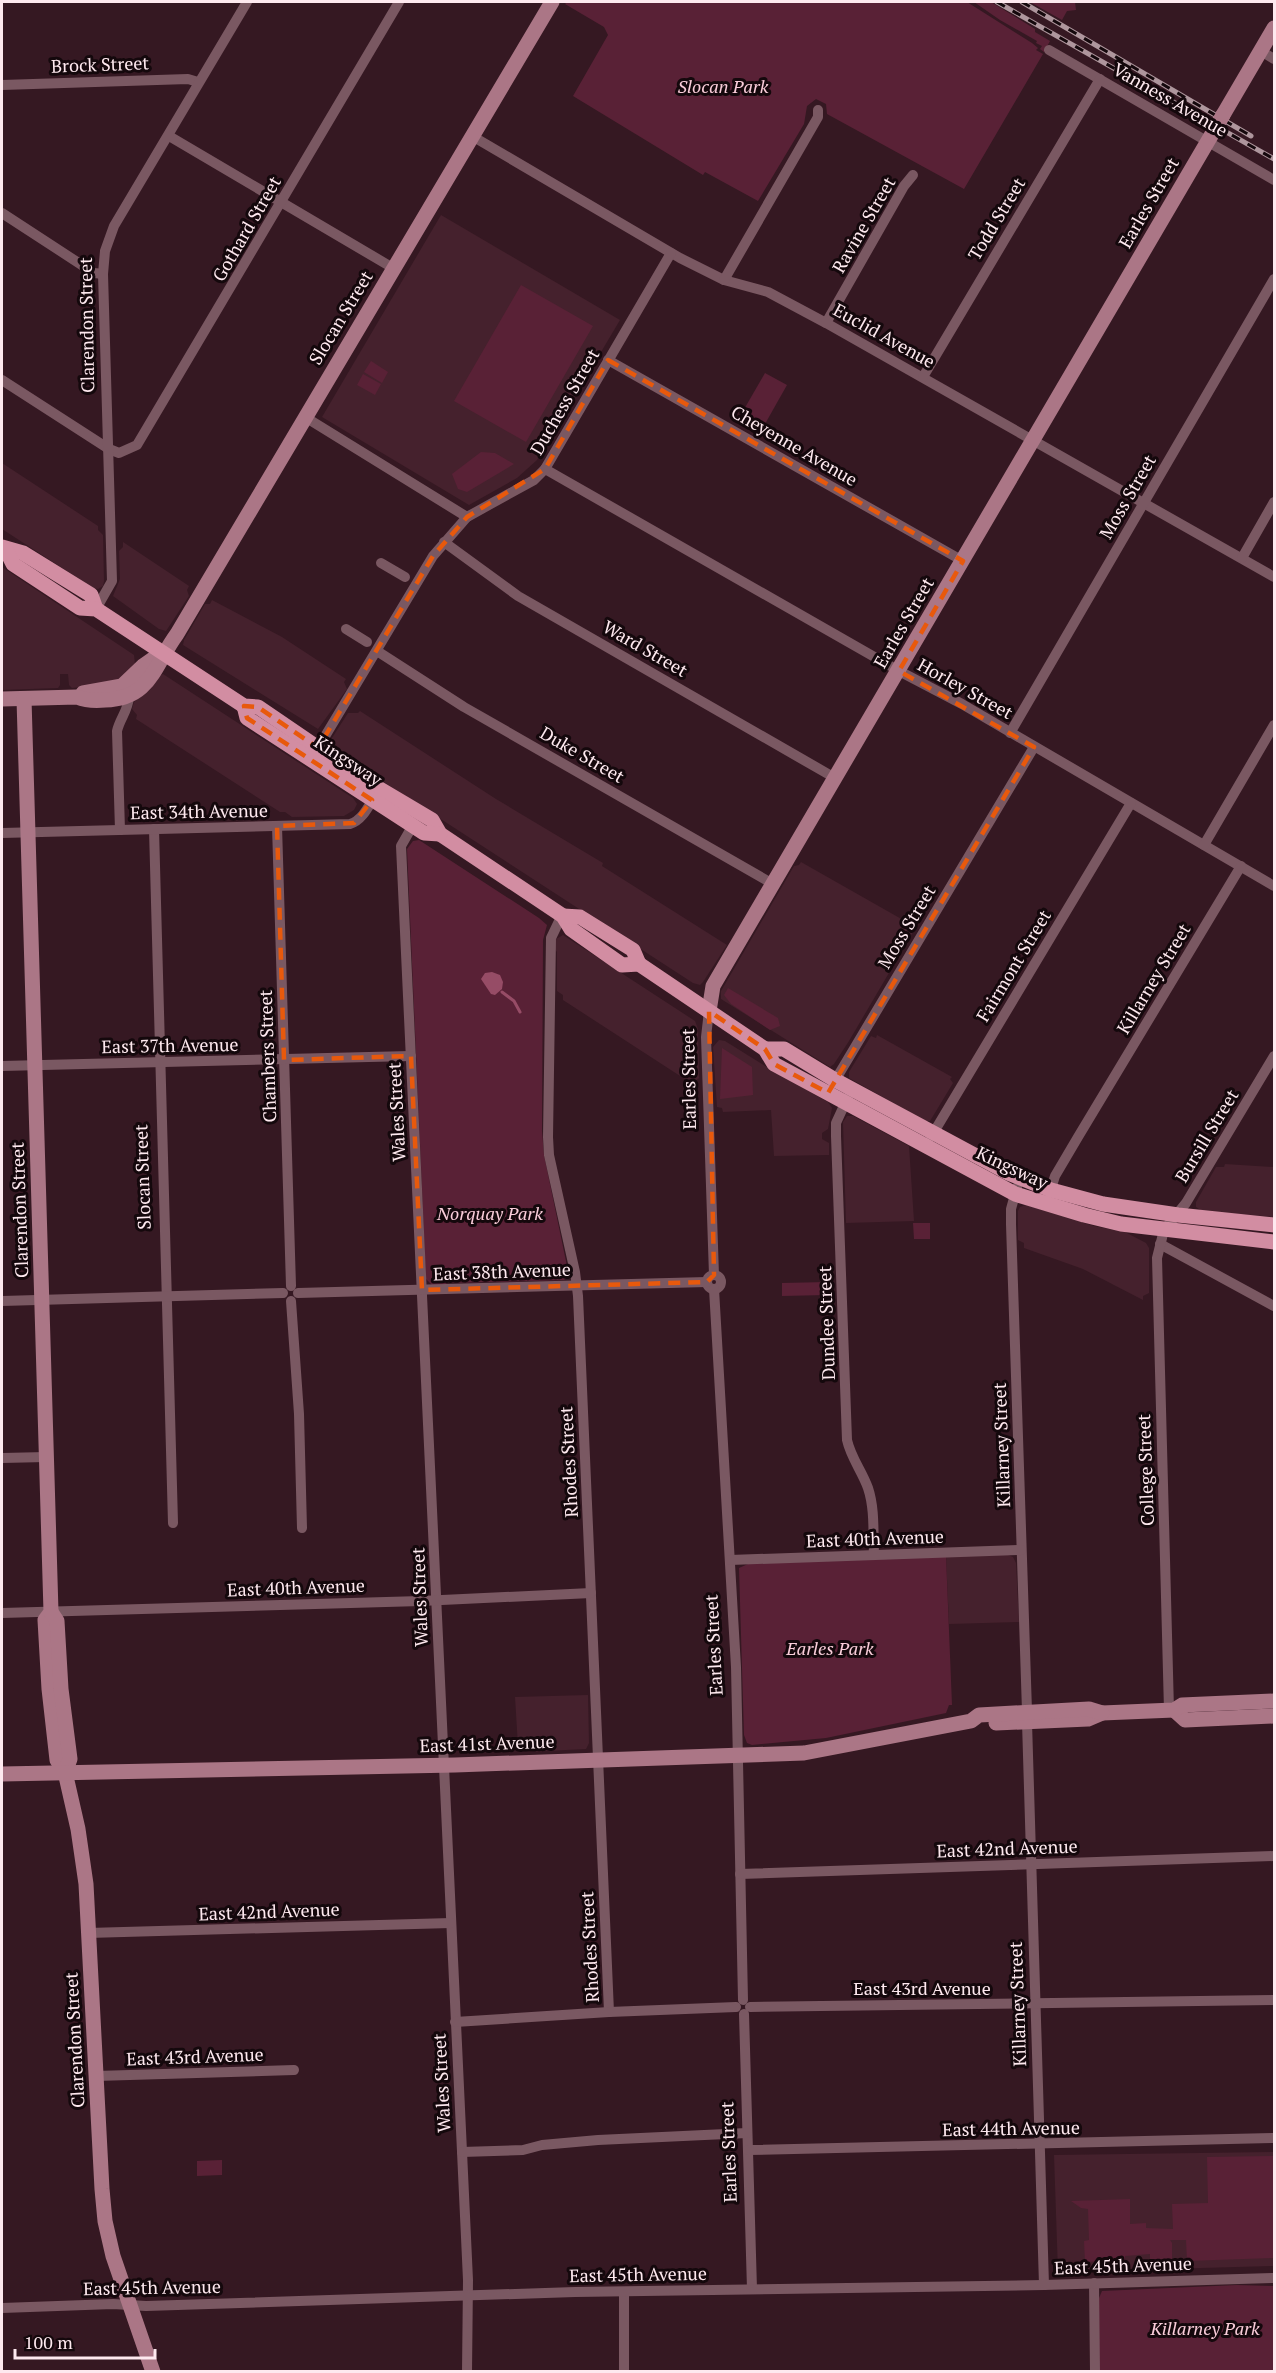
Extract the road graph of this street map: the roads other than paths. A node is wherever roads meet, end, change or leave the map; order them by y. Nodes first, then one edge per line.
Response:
1 (247, 2) edge
2 (399, 2) edge
3 (552, 2) edge
4 (1275, 28) edge
5 (1049, 50) dead end
6 (1268, 55) edge
7 (1100, 79) junction
8 (198, 82) junction
9 (2, 85) edge
10 (818, 110) dead end
11 (1211, 135) junction
12 (169, 136) junction
13 (472, 136) junction
14 (913, 175) dead end
15 (1275, 180) edge
16 (282, 203) junction
17 (2, 213) edge
18 (671, 253) junction
19 (393, 268) junction
20 (103, 274) junction
21 (1275, 279) edge
22 (724, 280) junction
23 (826, 323) junction
24 (608, 360) junction
25 (923, 377) junction
26 (2, 380) edge
27 (305, 417) junction
28 (1034, 439) junction
29 (109, 449) junction
30 (545, 469) junction
31 (1275, 502) edge
32 (1144, 503) junction
33 (467, 517) junction
34 (444, 542) junction
35 (4, 548) edge
36 (1242, 558) junction
37 (963, 561) junction
38 (381, 562) dead end
39 (405, 577) dead end
40 (1275, 577) edge
41 (96, 609) junction
42 (346, 629) dead end
43 (367, 642) dead end
44 (377, 651) junction
45 (163, 652) junction
46 (899, 671) junction
47 (126, 691) junction
48 (2, 699) edge
49 (24, 699) junction
50 (244, 706) junction
51 (1275, 725) edge
52 (1010, 733) junction
53 (1034, 747) junction
54 (318, 748) junction
55 (835, 778) junction
56 (376, 794) junction
57 (1131, 803) junction
58 (412, 825) junction
59 (277, 826) junction
60 (154, 829) junction
61 (120, 830) junction
62 (2, 833) edge
63 (27, 833) junction
64 (440, 834) junction
65 (1204, 845) junction
66 (1240, 866) junction
67 (773, 884) junction
68 (1275, 886) edge
69 (563, 915) junction
70 (709, 1011) junction
71 (411, 1056) junction
72 (1275, 1056) edge
73 (284, 1060) junction
74 (159, 1062) junction
75 (2, 1066) edge
76 (35, 1066) junction
77 (832, 1087) junction
78 (848, 1095) junction
79 (929, 1139) junction
80 (1020, 1178) junction
81 (1015, 1194) junction
82 (1048, 1197) junction
83 (1178, 1215) junction
84 (1275, 1225) edge
85 (1162, 1237) junction
86 (1275, 1242) edge
87 (712, 1282) junction
88 (577, 1286) junction
89 (422, 1290) junction
90 (291, 1293) junction
91 (166, 1296) junction
92 (42, 1300) junction
93 (2, 1301) edge
94 (1275, 1306) edge
95 (46, 1457) junction
96 (2, 1458) edge
97 (173, 1523) dead end
98 (302, 1528) dead end
99 (1022, 1550) junction
100 (874, 1555) junction
101 (730, 1560) junction
102 (591, 1593) junction
103 (436, 1600) junction
104 (51, 1612) junction
105 (2, 1613) edge
106 (1275, 1701) edge
107 (1172, 1710) junction
108 (1027, 1716) junction
109 (1275, 1716) edge
110 (738, 1755) junction
111 (597, 1760) junction
112 (444, 1765) junction
113 (65, 1772) junction
114 (2, 1774) edge
115 (1275, 1856) edge
116 (1030, 1865) junction
117 (740, 1874) junction
118 (451, 1923) junction
119 (88, 1933) junction
120 (1275, 2000) edge
121 (1035, 2005) junction
122 (743, 2007) junction
123 (609, 2012) junction
124 (455, 2022) junction
125 (294, 2070) dead end
126 (96, 2076) junction
127 (747, 2133) junction
128 (1275, 2138) edge
129 (1041, 2145) junction
130 (748, 2150) junction
131 (462, 2152) junction
132 (1275, 2278) edge
133 (1094, 2283) junction
134 (1044, 2285) junction
135 (752, 2289) junction
136 (624, 2292) junction
137 (468, 2295) junction
138 (129, 2305) junction
139 (2, 2307) edge
140 (153, 2372) edge
141 (467, 2372) edge
142 (624, 2372) edge
143 (1095, 2372) edge

1 - 8 street, Clarendon Street
2 - 16 street, Gothard Street
3 - 13 street, Slocan Street
4 - 6 street, Earles Street
5 - 7 street, Vanness Avenue
6 - 11 street, Earles Street, bridge
7 - 11 street, Vanness Avenue
7 - 25 street, Todd Street
8 - 9 street, Brock Street
8 - 12 street, Clarendon Street
10 - 22 street
11 - 15 street, Vanness Avenue
11 - 28 street, Earles Street
12 - 16 street
12 - 20 street, Clarendon Street
13 - 18 street, Euclid Avenue
13 - 19 street, Slocan Street
14 - 23 street, Ravine Street
16 - 19 street
16 - 29 street, Gothard Street
17 - 20 street
18 - 22 street, Euclid Avenue
18 - 24 street, Duchess Street
19 - 27 street, Slocan Street
20 - 29 street, Clarendon Street
21 - 32 street, Moss Street
22 - 23 street, Euclid Avenue
23 - 25 street, Euclid Avenue
24 - 30 street, Duchess Street
24 - 37 street, Cheyenne Avenue
25 - 28 street, Euclid Avenue
26 - 29 street
27 - 33 street
27 - 45 street, Slocan Street
28 - 32 street, Euclid Avenue
28 - 37 street, Earles Street
29 - 41 street, Clarendon Street
30 - 33 street, Duchess Street
30 - 46 street, Horley Street
31 - 36 street
32 - 36 street, Euclid Avenue
32 - 52 street, Moss Street
33 - 34 street, Duchess Street
34 - 44 street, Duchess Street
34 - 55 street, Ward Street
35 - 41 main road, Kingsway
36 - 40 street, Euclid Avenue
37 - 46 street, Earles Street
38 - 39 street
41 - 45 main road, Kingsway
42 - 43 street
44 - 54 street, Duchess Street
44 - 67 street, Duke Street
45 - 47 street, Slocan Street
45 - 50 main road, Kingsway
46 - 52 street, Horley Street
46 - 55 street, Earles Street
47 - 49 street
47 - 61 street, Slocan Street
48 - 49 street
49 - 63 street, Clarendon Street
50 - 54 main road, Kingsway
50 - 56 main road, Kingsway
51 - 65 street
52 - 53 street, Horley Street
53 - 57 street, Horley Street
53 - 77 street, Moss Street
54 - 56 main road, Kingsway
55 - 67 street, Earles Street
56 - 58 main road, Kingsway
56 - 59 street, East 34th Avenue
56 - 64 main road, Kingsway
57 - 65 street, Horley Street
57 - 79 street, Fairmont Street
58 - 64 main road, Kingsway
58 - 71 street, Wales Street
59 - 60 street, East 34th Avenue
59 - 73 street, Chambers Street
60 - 61 street, East 34th Avenue
60 - 74 street, Slocan Street
61 - 63 street, East 34th Avenue
62 - 63 street, East 34th Avenue
63 - 76 street, Clarendon Street
64 - 69 main road, Kingsway
65 - 66 street, Horley Street
66 - 68 street, Horley Street
66 - 82 street, Killarney Street
67 - 70 street, Earles Street
69 - 70 main road, Kingsway
69 - 88 street, Rhodes Street
70 - 77 main road, Kingsway
70 - 87 street, Earles Street
71 - 73 street, East 37th Avenue
71 - 89 street, Wales Street
72 - 83 street, Bursill Street
73 - 74 street, East 37th Avenue
73 - 90 street, Chambers Street
74 - 76 street, East 37th Avenue
74 - 91 street, Slocan Street
75 - 76 street, East 37th Avenue
76 - 92 street, Clarendon Street
77 - 78 main road, Kingsway
78 - 79 main road, Kingsway
78 - 100 street, Dundee Street
79 - 80 main road, Kingsway
79 - 81 main road, Kingsway
80 - 81 street, Killarney Street
80 - 82 main road, Kingsway
81 - 82 main road, Kingsway
81 - 99 street, Killarney Street
82 - 83 main road, Kingsway
82 - 85 main road, Kingsway
83 - 84 main road, Kingsway
83 - 85 street, Bursill Street
85 - 86 main road, Kingsway
85 - 94 street
85 - 107 street, College Street
87 - 88 street, East 38th Avenue
87 - 101 street, Earles Street
88 - 89 street, East 38th Avenue
88 - 102 street, Rhodes Street
89 - 90 street, East 38th Avenue
89 - 103 street, Wales Street
90 - 91 street, East 38th Avenue
90 - 98 street, Chambers Street
91 - 92 street, East 38th Avenue
91 - 97 street, Slocan Street
92 - 93 street, East 38th Avenue
92 - 95 street, Clarendon Street
95 - 96 street
95 - 104 street, Clarendon Street
99 - 100 street, East 40th Avenue
99 - 108 street, Killarney Street
100 - 101 street, East 40th Avenue
101 - 110 street, Earles Street
102 - 103 street, East 40th Avenue
102 - 111 street, Rhodes Street
103 - 104 street, East 40th Avenue
103 - 112 street, Wales Street
104 - 105 street, East 40th Avenue
104 - 113 street, Clarendon Street
106 - 107 street, East 41st Avenue
107 - 108 street, East 41st Avenue
107 - 109 street, East 41st Avenue
108 - 110 street, East 41st Avenue
108 - 116 street, Killarney Street
110 - 111 street, East 41st Avenue
110 - 117 street, Earles Street
111 - 112 street, East 41st Avenue
111 - 123 street, Rhodes Street
112 - 113 street, East 41st Avenue
112 - 118 street, Wales Street
113 - 114 street, East 41st Avenue
113 - 119 street, Clarendon Street
115 - 116 street, East 42nd Avenue
116 - 117 street, East 42nd Avenue
116 - 121 street, Killarney Street
117 - 122 street, Earles Street
118 - 119 street, East 42nd Avenue
118 - 124 street, Wales Street
119 - 126 street, Clarendon Street
120 - 121 street, East 43rd Avenue
121 - 122 street, East 43rd Avenue
121 - 129 street, Killarney Street
122 - 123 street, East 43rd Avenue
122 - 127 street, Earles Street
123 - 124 street, East 43rd Avenue
124 - 131 street, Wales Street
125 - 126 street, East 43rd Avenue
126 - 138 street, Clarendon Street
127 - 130 street, Earles Street
127 - 131 street
128 - 129 street, East 44th Avenue
129 - 130 street, East 44th Avenue
129 - 134 street, Killarney Street
130 - 135 street, Earles Street
131 - 137 street, Wales Street
132 - 133 street, East 45th Avenue
133 - 134 street, East 45th Avenue
133 - 143 street
134 - 135 street, East 45th Avenue
135 - 136 street, East 45th Avenue
136 - 137 street, East 45th Avenue
136 - 142 street
137 - 138 street, East 45th Avenue
137 - 141 street, Wales Street
138 - 139 street, East 45th Avenue
138 - 140 street, Clarendon Street

